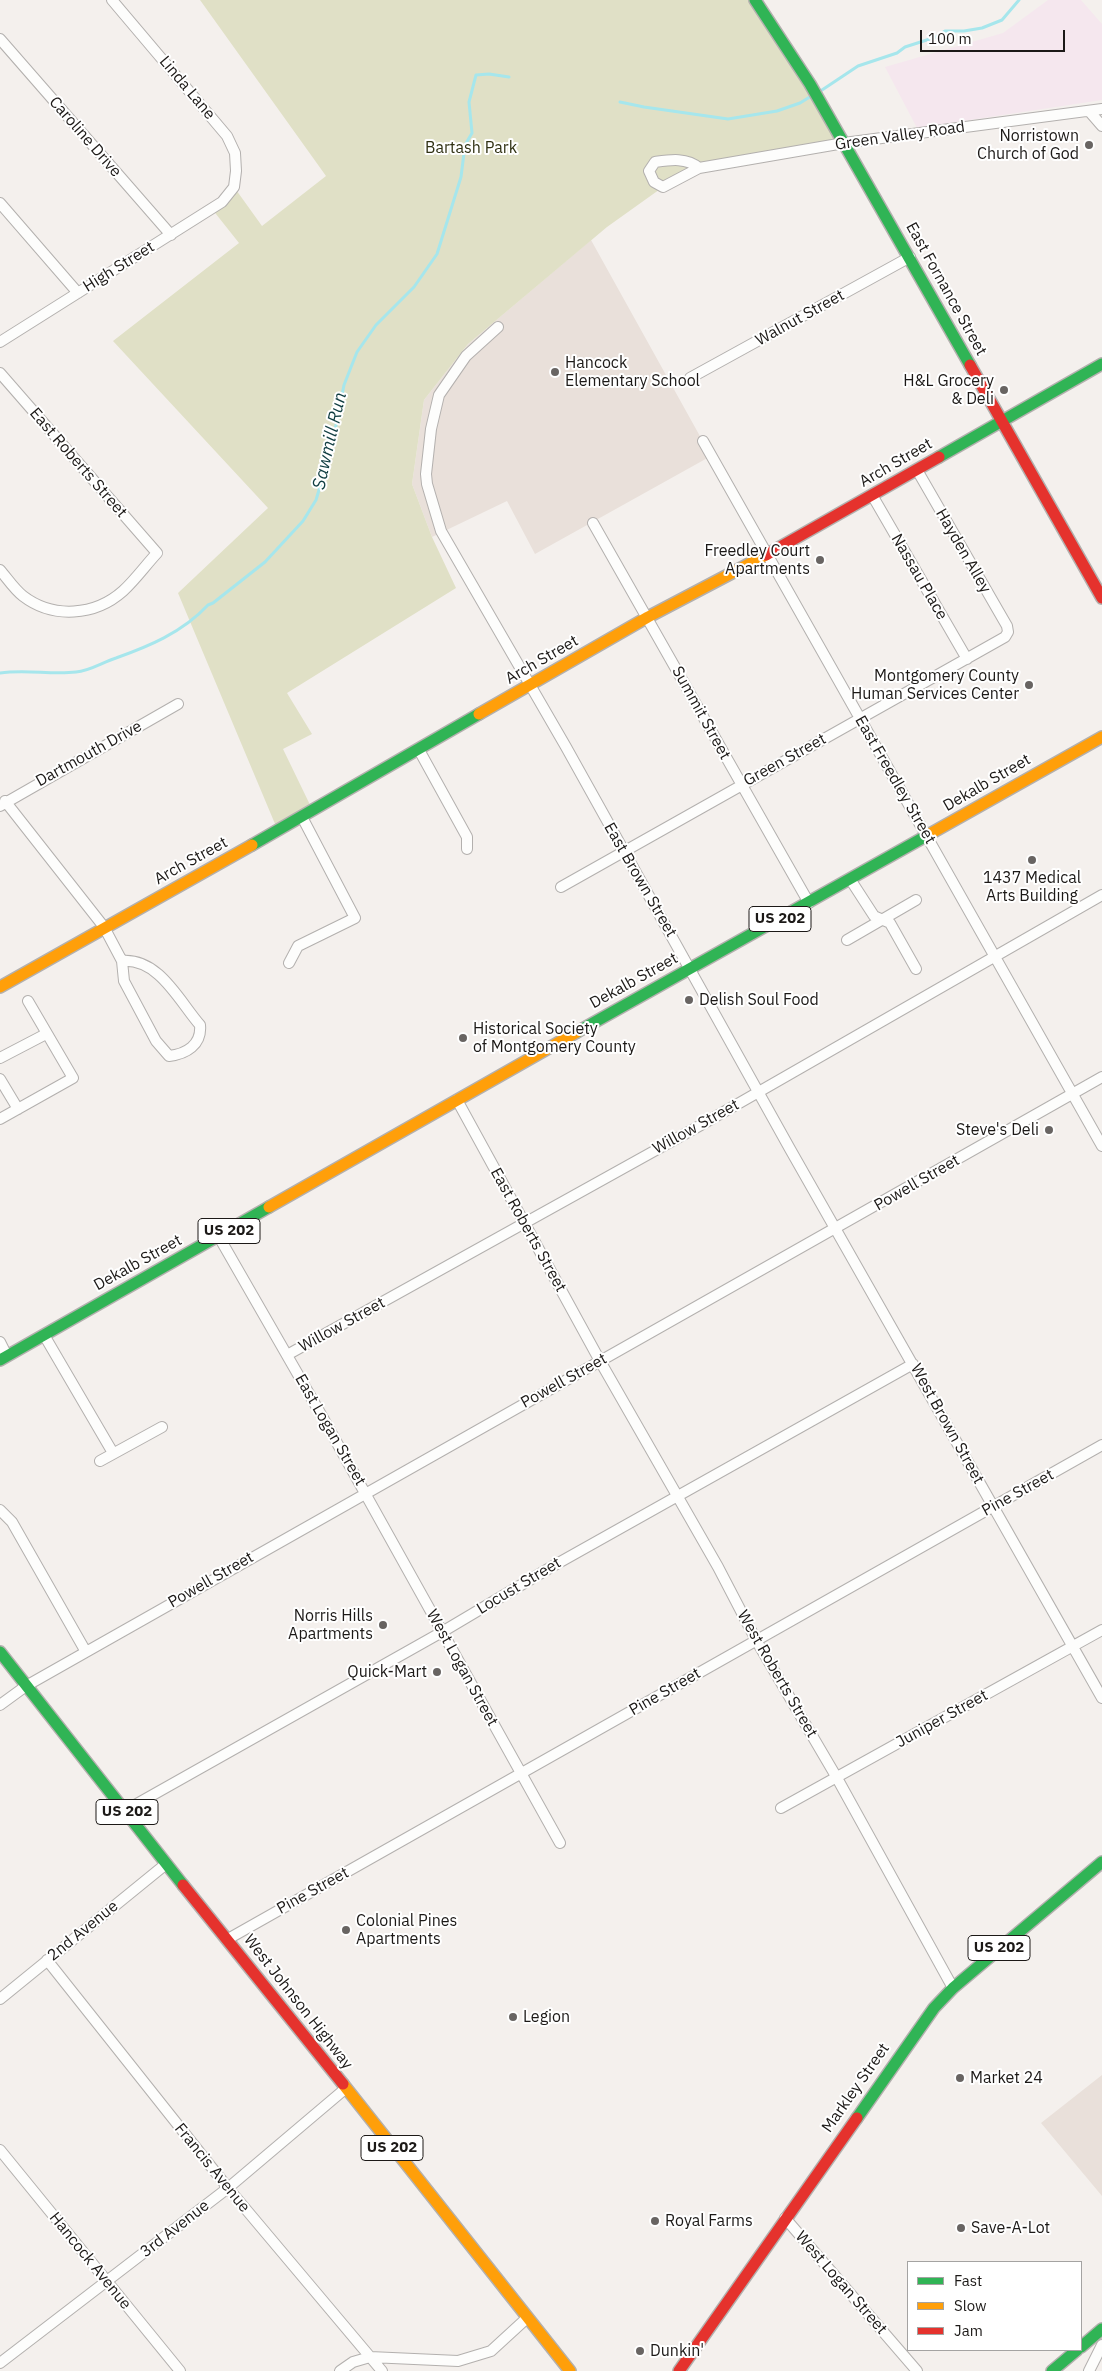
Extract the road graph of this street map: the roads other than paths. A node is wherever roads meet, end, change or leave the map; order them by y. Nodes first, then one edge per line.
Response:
1 (112, 0) edge
2 (755, 0) edge
3 (0, 39) edge
4 (1102, 109) edge
5 (1089, 111) junction
6 (1102, 126) edge
7 (844, 143) junction
8 (698, 168) dead end
9 (234, 188) joint
10 (0, 203) edge
11 (171, 235) junction
12 (910, 257) junction
13 (78, 293) junction
14 (498, 327) dead end
15 (0, 342) edge
16 (1102, 364) edge
17 (0, 373) edge
18 (690, 378) dead end
19 (1001, 422) junction
20 (703, 440) dead end
21 (917, 470) junction
22 (872, 495) junction
23 (593, 523) dead end
24 (768, 554) junction
25 (0, 570) edge
26 (1099, 585) edge
27 (1102, 598) edge
28 (648, 617) junction
29 (1008, 632) joint
30 (967, 659) junction
31 (531, 686) junction
32 (178, 704) dead end
33 (859, 719) junction
34 (1102, 737) edge
35 (419, 750) junction
36 (741, 785) junction
37 (3, 803) edge
38 (302, 818) junction
39 (927, 836) junction
40 (466, 849) dead end
41 (622, 851) junction
42 (850, 880) junction
43 (560, 887) dead end
44 (1102, 896) edge
45 (916, 900) dead end
46 (809, 903) junction
47 (884, 919) junction
48 (104, 927) junction
49 (847, 940) dead end
50 (994, 956) junction
51 (122, 962) junction
52 (289, 963) dead end
53 (691, 968) junction
54 (916, 969) dead end
55 (0, 987) edge
56 (28, 1001) dead end
57 (46, 1034) junction
58 (0, 1058) edge
59 (1102, 1077) edge
60 (0, 1079) edge
61 (759, 1092) junction
62 (1072, 1094) junction
63 (456, 1100) junction
64 (18, 1109) junction
65 (0, 1119) edge
66 (1102, 1146) edge
67 (523, 1223) junction
68 (837, 1228) junction
69 (219, 1237) junction
70 (44, 1335) junction
71 (0, 1342) edge
72 (287, 1356) junction
73 (3, 1358) edge
74 (600, 1361) junction
75 (913, 1364) junction
76 (162, 1427) dead end
77 (1102, 1445) edge
78 (113, 1453) junction
79 (100, 1461) dead end
80 (365, 1493) junction
81 (677, 1496) junction
82 (994, 1506) junction
83 (0, 1510) edge
84 (1102, 1630) edge
85 (442, 1632) junction
86 (756, 1640) junction
87 (1073, 1646) junction
88 (0, 1652) edge
89 (86, 1652) junction
90 (26, 1686) junction
91 (1102, 1698) edge
92 (0, 1705) edge
93 (522, 1774) junction
94 (837, 1778) junction
95 (781, 1808) dead end
96 (126, 1810) junction
97 (560, 1843) dead end
98 (1102, 1862) edge
99 (166, 1864) junction
100 (228, 1939) junction
101 (47, 1960) junction
102 (953, 1988) junction
103 (0, 1999) edge
104 (345, 2089) junction
105 (0, 2150) edge
106 (228, 2188) junction
107 (785, 2218) junction
108 (107, 2283) junction
109 (527, 2318) junction
110 (1102, 2329) edge
111 (1102, 2345) edge
112 (1082, 2346) edge
113 (1077, 2351) edge
114 (370, 2357) junction
115 (0, 2363) edge
116 (180, 2371) edge
117 (340, 2371) edge
118 (382, 2371) edge
119 (570, 2371) edge
120 (678, 2371) edge
121 (917, 2371) edge
122 (1052, 2371) edge
123 (1089, 2371) edge

1 - 9 street, Linda Lane
2 - 7 main road, East Fornance Street
3 - 11 street, Caroline Drive
4 - 5 street, Green Valley Road
5 - 6 street
5 - 7 street, Green Valley Road
7 - 8 street, Green Valley Road
7 - 12 main road, East Fornance Street
9 - 11 street, High Street
10 - 13 street
11 - 13 street, High Street
12 - 18 street, Walnut Street
12 - 19 main road, East Fornance Street
13 - 15 street, High Street
14 - 31 street, East Brown Street
16 - 19 main road, Arch Street
17 - 25 street, East Roberts Street
19 - 21 main road, Arch Street
19 - 26 main road, East Fornance Street
20 - 24 street, East Freedley Street
21 - 22 main road, Arch Street
21 - 29 street, Hayden Alley
22 - 24 main road, Arch Street
22 - 30 street, Nassau Place
23 - 28 street, Summit Street
24 - 28 main road, Arch Street
24 - 33 street, East Freedley Street
26 - 27 main road, East Fornance Street
28 - 31 main road, Arch Street
28 - 36 street, Summit Street
29 - 30 street, Green Street
30 - 33 street, Green Street
31 - 35 main road, Arch Street
31 - 41 street, East Brown Street
32 - 37 street, Dartmouth Drive
33 - 36 street, Green Street
33 - 39 street, East Freedley Street
34 - 39 main road, Dekalb Street / US 202
35 - 38 main road, Arch Street
35 - 40 street
36 - 41 street, Green Street
36 - 46 street, Summit Street
37 - 48 street
38 - 48 main road, Arch Street
38 - 52 street
39 - 42 main road, Dekalb Street / US 202
39 - 50 street, East Freedley Street
41 - 43 street, Green Street
41 - 53 street, East Brown Street
42 - 46 main road, Dekalb Street / US 202
42 - 47 street
44 - 50 street, Willow Street
45 - 47 street
46 - 53 main road, Dekalb Street / US 202
47 - 49 street
47 - 54 street
48 - 51 street
48 - 55 main road, Arch Street
50 - 61 street, Willow Street
50 - 62 street, East Freedley Street
51 - 51 street
53 - 61 street, East Brown Street
53 - 63 main road, Dekalb Street / US 202
56 - 57 street
57 - 58 street
57 - 64 street
59 - 62 street, Powell Street
60 - 64 street
61 - 67 street, Willow Street
61 - 68 street, East Brown Street
62 - 66 street, East Freedley Street
62 - 68 street, Powell Street
63 - 67 street, East Roberts Street
63 - 69 main road, Dekalb Street / US 202
64 - 65 street
67 - 72 street, Willow Street
67 - 74 street, East Roberts Street
68 - 74 street, Powell Street
68 - 75 street, West Brown Street
69 - 70 main road, Dekalb Street / US 202
69 - 72 street, East Logan Street
70 - 73 main road, Dekalb Street / US 202
70 - 78 street
71 - 73 street
72 - 80 street, East Logan Street
74 - 80 street, Powell Street
74 - 81 street, West Roberts Street
75 - 81 street, Locust Street
75 - 82 street, West Brown Street
76 - 78 street
77 - 82 street, Pine Street
78 - 79 street
80 - 85 street, West Logan Street
80 - 89 street, Powell Street
81 - 85 street, Locust Street
81 - 86 street, West Roberts Street
82 - 86 street, Pine Street
82 - 87 street, West Brown Street
83 - 89 street
84 - 87 street, Juniper Street
85 - 93 street, West Logan Street
85 - 96 street, Locust Street
86 - 93 street, Pine Street
86 - 94 street, West Roberts Street
87 - 91 street, West Brown Street
87 - 94 street, Juniper Street
88 - 90 main road, West Johnson Highway / US 202
89 - 90 street, Powell Street
90 - 92 street, Powell Street
90 - 96 main road, West Johnson Highway / US 202
93 - 97 street, West Logan Street
93 - 100 street, Pine Street
94 - 95 street, Juniper Street
94 - 102 street, West Roberts Street
96 - 99 main road, West Johnson Highway / US 202
98 - 102 main road, Markley Street / US 202
99 - 100 main road, West Johnson Highway / US 202
99 - 101 street, 2nd Avenue
100 - 104 main road, West Johnson Highway / US 202
101 - 103 street, 2nd Avenue
101 - 106 street, Francis Avenue
102 - 107 main road, Markley Street / US 202
104 - 106 street, 3rd Avenue
104 - 109 main road, West Johnson Highway / US 202
105 - 108 street, Hancock Avenue
106 - 108 street, 3rd Avenue
106 - 114 street, Francis Avenue
107 - 120 main road, Markley Street / US 202
107 - 121 street, West Logan Street
108 - 115 street, 3rd Avenue
108 - 116 street, Hancock Avenue
109 - 114 street
109 - 119 main road, West Johnson Highway / US 202
110 - 112 main road
111 - 123 street
113 - 122 main road
114 - 117 street
114 - 118 street, Francis Avenue

